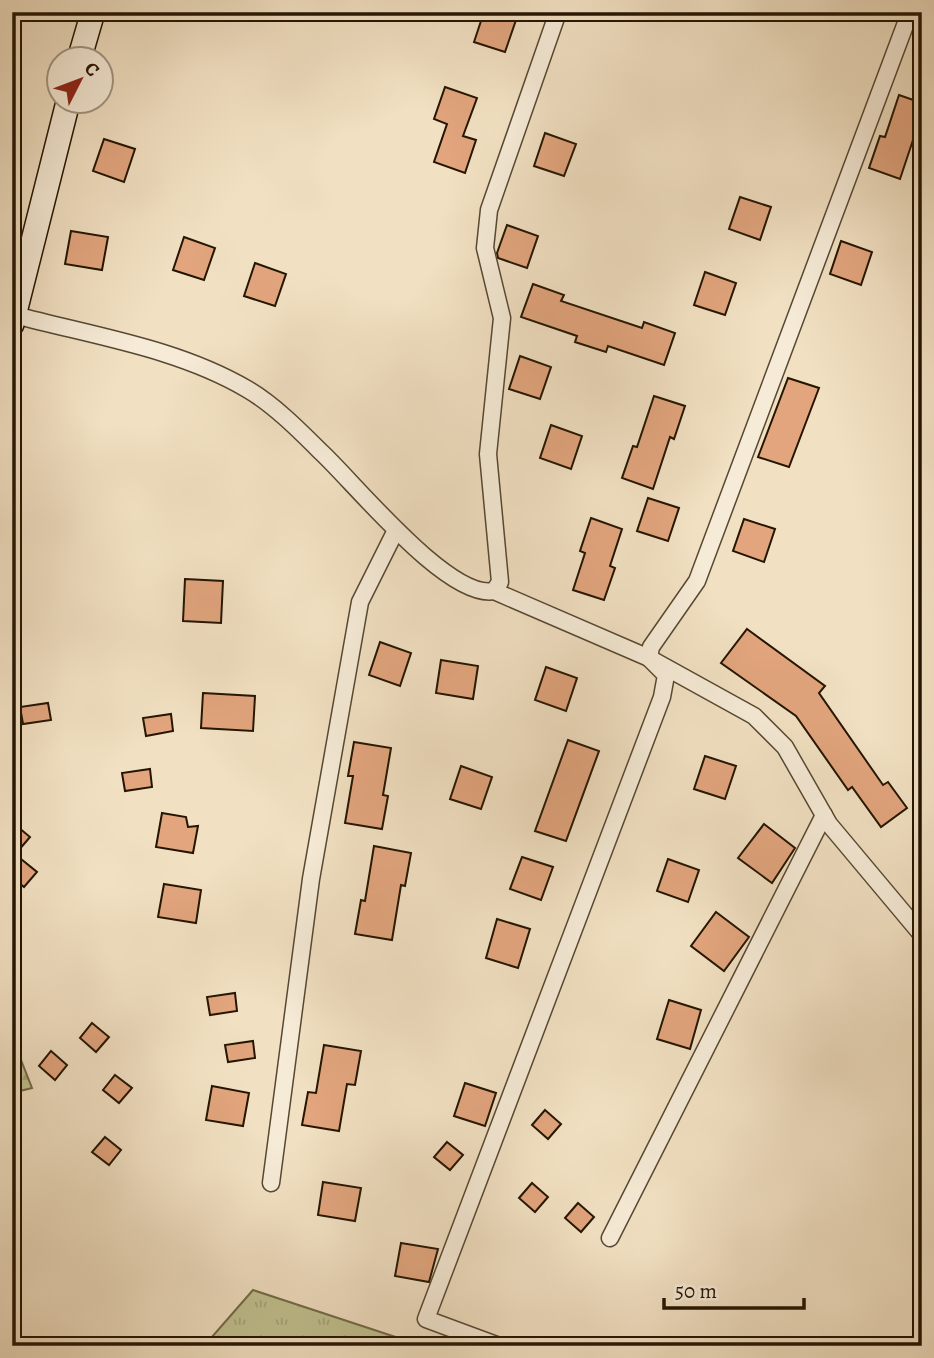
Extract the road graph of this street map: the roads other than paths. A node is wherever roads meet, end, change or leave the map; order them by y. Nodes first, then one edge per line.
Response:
1 (93, 12) edge
2 (558, 12) edge
3 (910, 12) edge
4 (83, 46) edge
5 (65, 116) edge
6 (14, 320) edge
7 (396, 530) junction
8 (494, 591) junction
9 (649, 658) junction
10 (824, 816) junction
11 (922, 935) edge
12 (271, 1183) dead end
13 (610, 1238) dead end
14 (499, 1346) edge

1 - 4 main road
2 - 8 street
3 - 9 street
5 - 6 main road
6 - 7 street
7 - 8 street
7 - 12 street
8 - 9 street
9 - 10 street
9 - 14 street
10 - 11 street
10 - 13 street

